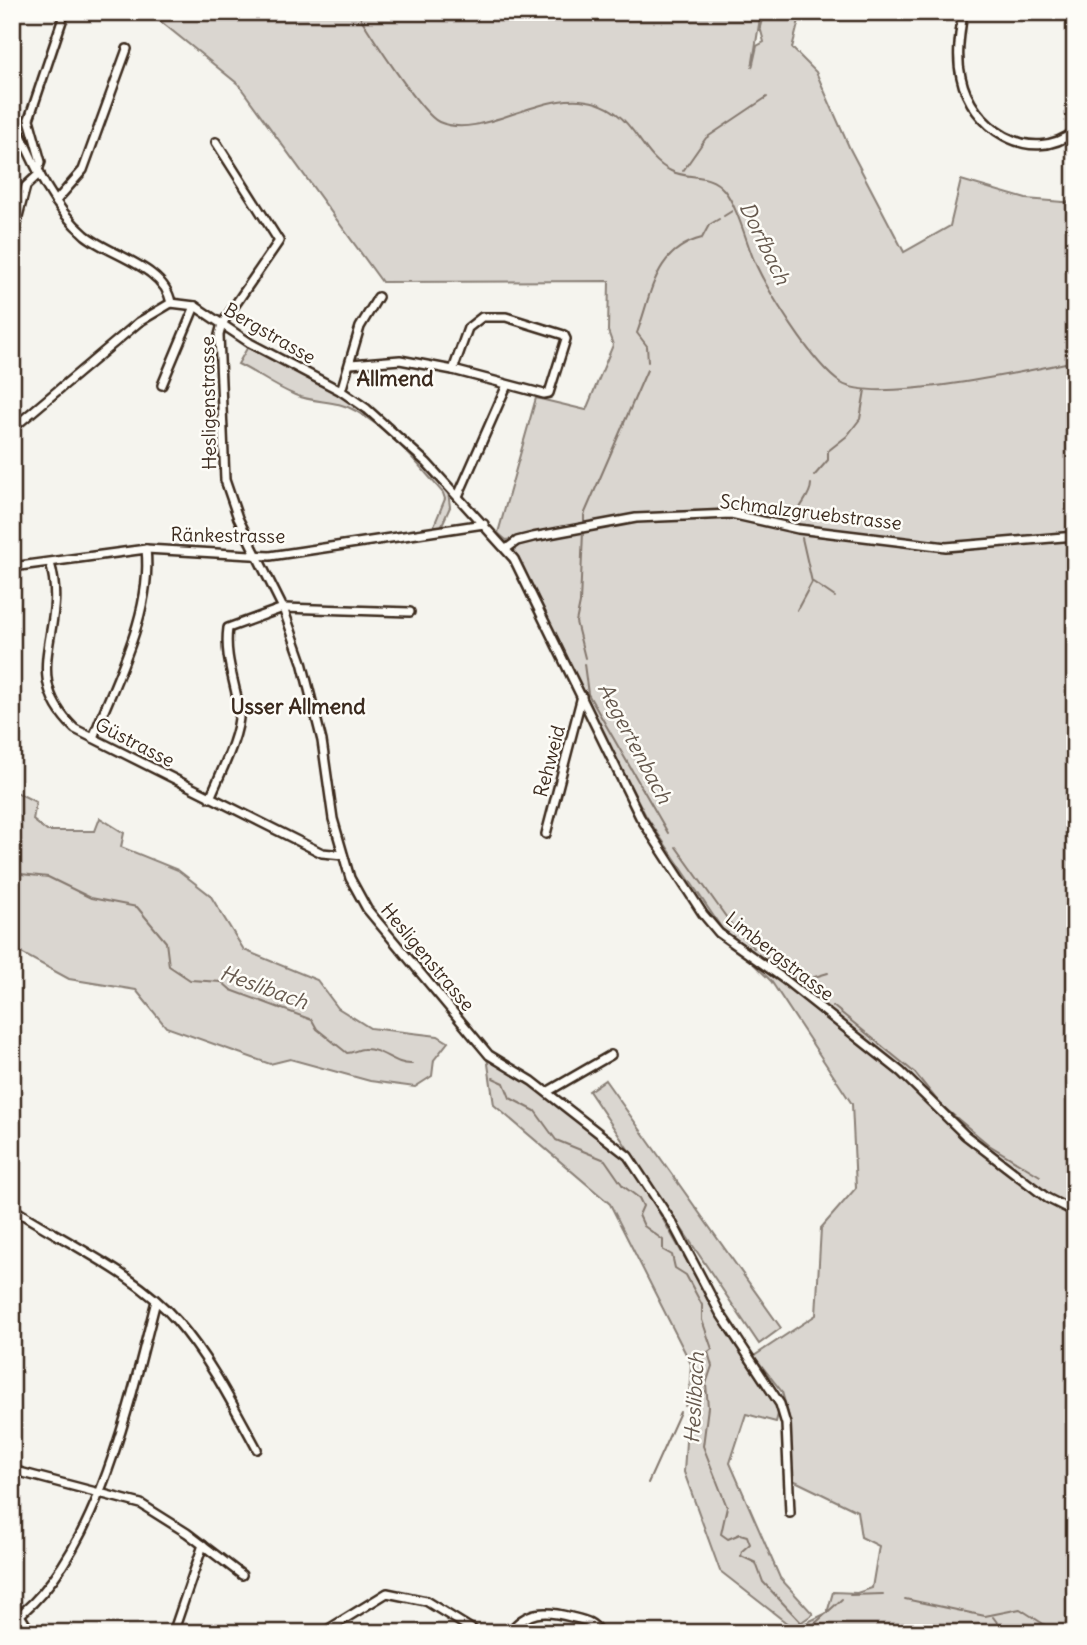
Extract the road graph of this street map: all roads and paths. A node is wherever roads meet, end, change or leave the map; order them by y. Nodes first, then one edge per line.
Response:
1 (65, 12) edge
2 (963, 12) edge
3 (127, 49) dead end
4 (12, 115) edge
5 (1075, 131) edge
6 (216, 142) dead end
7 (39, 172) junction
8 (56, 201) junction
9 (12, 239) edge
10 (378, 296) dead end
11 (171, 303) junction
12 (195, 306) junction
13 (222, 324) junction
14 (351, 364) junction
15 (453, 370) junction
16 (508, 384) junction
17 (162, 385) dead end
18 (341, 391) junction
19 (12, 429) edge
20 (458, 496) junction
21 (484, 524) junction
22 (1075, 536) edge
23 (497, 538) joint
24 (146, 549) junction
25 (506, 549) junction
26 (257, 556) junction
27 (50, 563) junction
28 (12, 567) edge
29 (282, 608) junction
30 (410, 612) dead end
31 (582, 696) junction
32 (93, 738) junction
33 (211, 798) junction
34 (546, 834) dead end
35 (342, 855) junction
36 (611, 1055) dead end
37 (547, 1092) junction
38 (12, 1208) edge
39 (1075, 1212) edge
40 (156, 1301) junction
41 (257, 1449) dead end
42 (12, 1470) edge
43 (98, 1492) junction
44 (790, 1513) dead end
45 (204, 1545) junction
46 (242, 1575) dead end
47 (12, 1602) edge
48 (16, 1618) edge
49 (31, 1633) edge
50 (173, 1633) edge
51 (322, 1633) edge
52 (478, 1633) edge
53 (509, 1633) edge
54 (600, 1633) edge

1 - 7 street
2 - 5 street
3 - 8 street
4 - 7 street
6 - 13 street
7 - 8 street
7 - 9 street
8 - 11 street
10 - 14 street
11 - 12 street, Bergstrasse
11 - 19 street
12 - 13 street, Bergstrasse
12 - 17 street
13 - 18 street, Bergstrasse
13 - 26 street, Hesligenstrasse
14 - 15 street
14 - 18 street
15 - 16 street
15 - 16 street
16 - 20 street
18 - 20 street, Bergstrasse
20 - 21 street, Bergstrasse
21 - 23 street, Bergstrasse
21 - 26 street, Ränkestrasse
22 - 25 street, Schmalzgruebstrasse
23 - 25 street, Limbergstrasse
24 - 26 street, Ränkestrasse
24 - 27 street, Ränkestrasse
24 - 32 street
25 - 31 street, Limbergstrasse
26 - 29 street, Hesligenstrasse
27 - 28 street, Ränkestrasse
27 - 32 street, Güstrasse
29 - 30 street
29 - 33 street
29 - 35 street, Hesligenstrasse
31 - 34 street, Rehweid
31 - 39 street, Limbergstrasse
32 - 33 street, Güstrasse
33 - 35 street, Güstrasse
35 - 37 street, Hesligenstrasse
36 - 37 street
37 - 44 street, Hesligenstrasse
38 - 40 street
40 - 41 street
40 - 43 street
42 - 43 street
43 - 45 street
43 - 48 street
45 - 46 street
45 - 50 street
47 - 48 street
48 - 49 street
51 - 52 street
53 - 54 street

